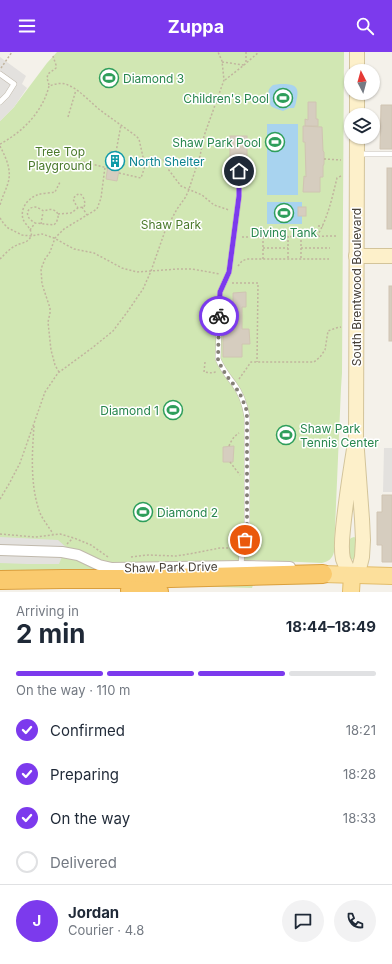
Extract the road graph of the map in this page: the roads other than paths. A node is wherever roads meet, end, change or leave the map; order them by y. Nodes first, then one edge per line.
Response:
1 (357, 52) edge
2 (357, 64) edge
3 (0, 74) edge
4 (0, 102) edge
5 (356, 144) edge
6 (356, 154) junction
7 (392, 154) edge
8 (239, 171) dead end
9 (356, 256) junction
10 (392, 256) edge
11 (356, 437) junction
12 (0, 550) edge
13 (241, 566) junction
14 (323, 574) junction
15 (352, 575) junction
16 (392, 576) edge
17 (0, 581) edge
18 (159, 592) edge
19 (351, 592) edge

1 - 2 main road
3 - 4 lane
5 - 6 main road, South Brentwood Boulevard
6 - 7 lane
6 - 9 main road, South Brentwood Boulevard
8 - 13 lane
9 - 10 main road
9 - 11 main road, South Brentwood Boulevard
11 - 15 main road, South Brentwood Boulevard
11 - 15 main road, South Brentwood Boulevard
12 - 13 street, Shaw Park Drive
13 - 14 street, Shaw Park Drive
14 - 15 main road, Shaw Park Drive
14 - 17 highway
15 - 16 main road, Shaw Park Drive
15 - 19 main road, South Brentwood Boulevard
17 - 18 highway

